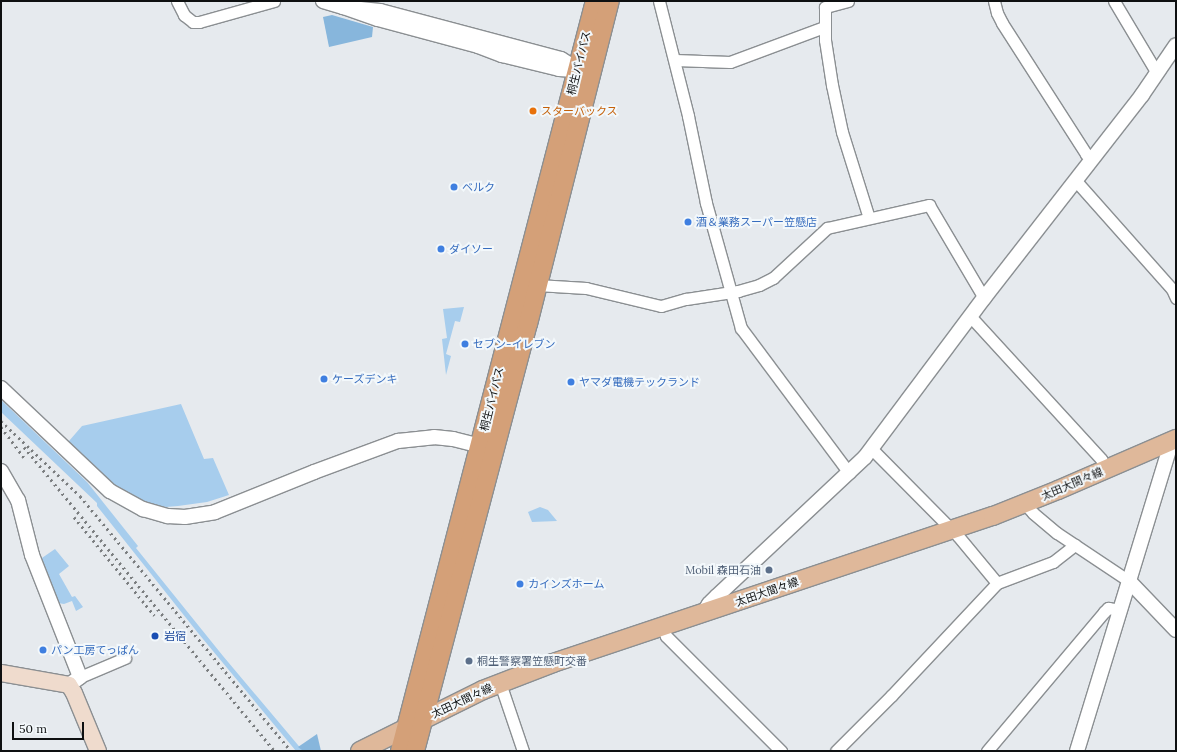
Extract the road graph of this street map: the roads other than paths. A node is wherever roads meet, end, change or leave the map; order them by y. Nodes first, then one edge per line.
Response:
1 (177, 1) edge
2 (274, 1) edge
3 (323, 1) edge
4 (595, 1) edge
5 (610, 1) edge
6 (659, 1) edge
7 (848, 1) edge
8 (994, 1) edge
9 (1114, 1) edge
10 (824, 27) junction
11 (1176, 45) edge
12 (675, 60) junction
13 (584, 71) junction
14 (1157, 72) junction
15 (1092, 160) junction
16 (1076, 181) junction
17 (869, 218) junction
18 (538, 285) junction
19 (731, 293) junction
20 (984, 298) junction
21 (1176, 298) edge
22 (970, 316) junction
23 (1, 388) edge
24 (1175, 436) edge
25 (488, 447) junction
26 (872, 449) junction
27 (1107, 469) junction
28 (1, 471) edge
29 (848, 473) junction
30 (1025, 504) junction
31 (951, 530) junction
32 (1076, 545) junction
33 (1129, 581) junction
34 (997, 583) junction
35 (1120, 610) junction
36 (704, 612) junction
37 (1174, 623) edge
38 (662, 627) junction
39 (125, 658) dead end
40 (1, 673) edge
41 (74, 681) junction
42 (500, 683) junction
43 (423, 719) junction
44 (406, 727) junction
45 (98, 751) edge
46 (360, 751) edge
47 (400, 751) edge
48 (415, 751) edge
49 (523, 751) edge
50 (781, 751) edge
51 (836, 751) edge
52 (987, 751) edge
53 (1077, 751) edge

1 - 2 street
3 - 13 street
4 - 13 highway, 桐生バイパス
5 - 13 highway, 桐生バイパス
6 - 12 street
7 - 10 street
8 - 15 street
9 - 14 street
10 - 12 street
10 - 17 street
11 - 14 street
12 - 19 street
13 - 18 highway, 桐生バイパス
13 - 25 highway, 桐生バイパス
14 - 15 street
15 - 16 street
16 - 20 street
16 - 21 street
17 - 19 street
17 - 20 street
18 - 19 street
18 - 25 highway, 桐生バイパス
19 - 29 street
20 - 22 street
22 - 26 street
22 - 27 street
23 - 25 street
24 - 27 main road, 太田大間々線
24 - 33 street
25 - 43 highway, 桐生バイパス
25 - 44 highway, 桐生バイパス
26 - 29 street
26 - 31 street
27 - 30 main road, 太田大間々線
28 - 41 street
29 - 36 street
30 - 31 main road, 太田大間々線
30 - 32 street
31 - 34 street
31 - 36 main road, 太田大間々線
32 - 33 street
32 - 34 street
33 - 35 street
33 - 37 street
34 - 51 street
35 - 52 street
35 - 53 street
36 - 38 main road, 太田大間々線
38 - 42 main road, 太田大間々線
38 - 50 street
39 - 41 street
40 - 41 main road
41 - 45 main road
42 - 43 main road, 太田大間々線
42 - 49 street
43 - 44 main road, 太田大間々線
43 - 48 highway, 桐生バイパス
44 - 46 main road, 太田大間々線
44 - 47 highway, 桐生バイパス

